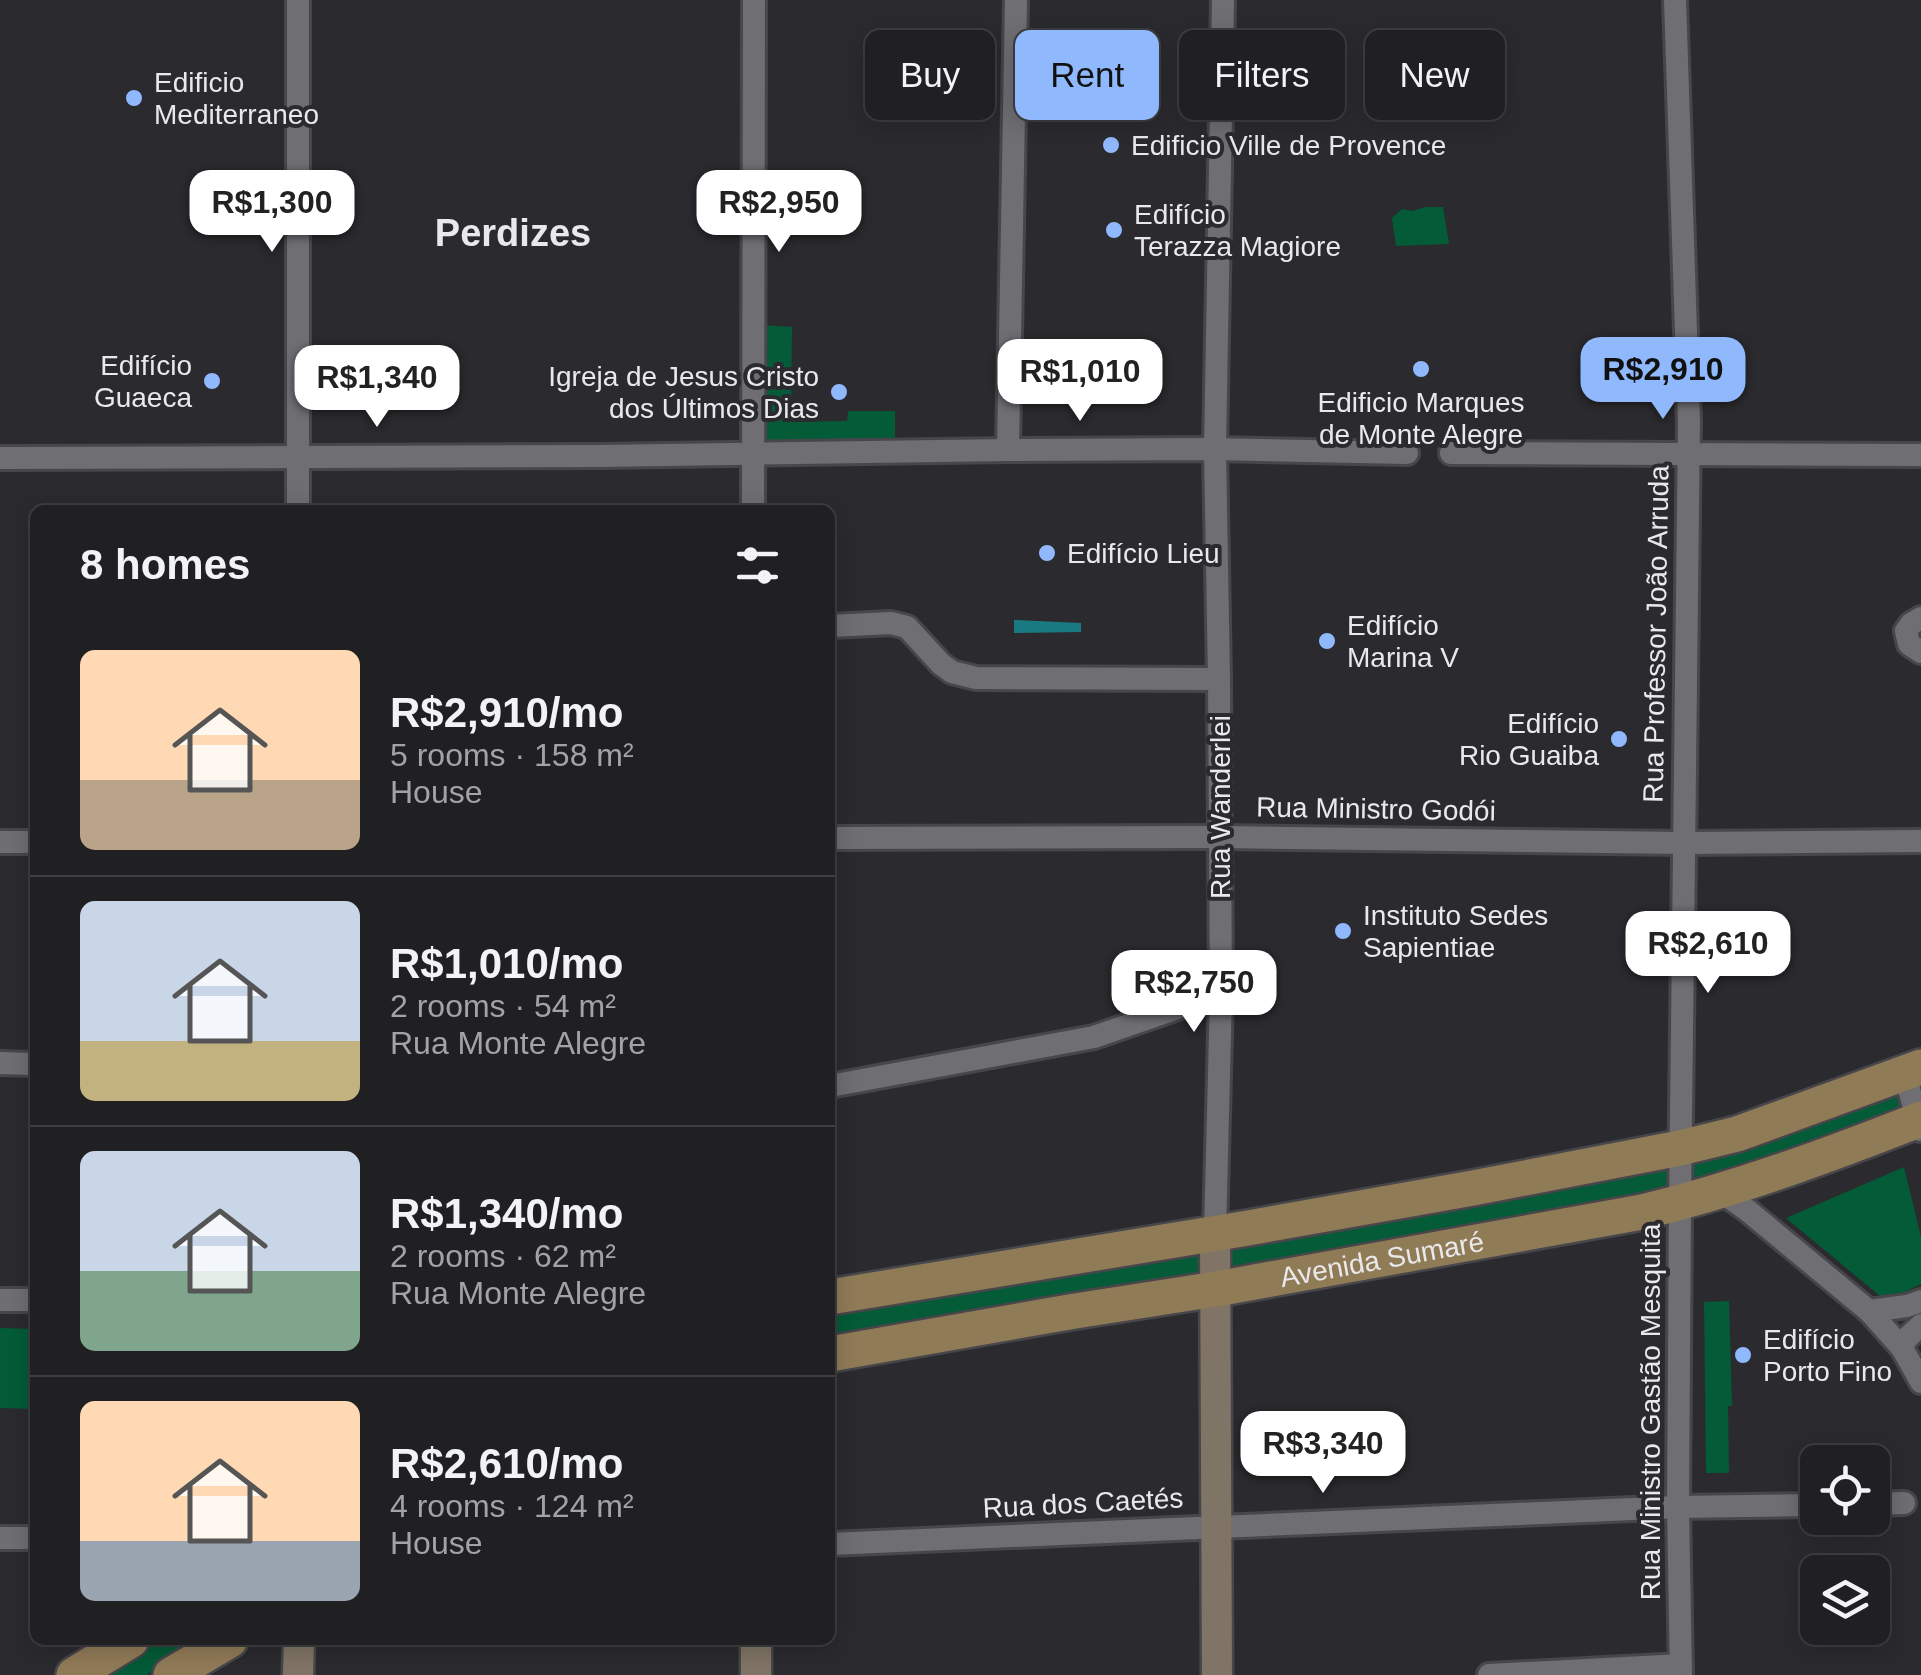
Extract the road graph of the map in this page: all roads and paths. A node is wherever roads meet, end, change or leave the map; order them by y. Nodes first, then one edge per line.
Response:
1 (298, 0) edge
2 (754, 0) edge
3 (1016, 0) edge
4 (1223, 0) edge
5 (1676, 0) edge
6 (1215, 449) junction
7 (1008, 450) junction
8 (1407, 453) dead end
9 (1451, 453) dead end
10 (1688, 453) junction
11 (753, 454) junction
12 (1921, 456) edge
13 (298, 457) junction
14 (0, 458) edge
15 (298, 505) edge
16 (753, 505) edge
17 (1921, 618) edge
18 (835, 626) edge
19 (1921, 652) edge
20 (1220, 679) junction
21 (1220, 837) junction
22 (835, 838) edge
23 (0, 842) edge
24 (30, 842) edge
25 (1921, 842) edge
26 (1684, 843) junction
27 (1221, 993) junction
28 (0, 1062) edge
29 (30, 1064) edge
30 (1913, 1070) edge
31 (835, 1085) edge
32 (1920, 1125) edge
33 (1680, 1148) junction
34 (1720, 1191) junction
35 (1680, 1203) junction
36 (1215, 1234) junction
37 (1216, 1289) junction
38 (835, 1295) edge
39 (0, 1300) edge
40 (30, 1300) edge
41 (1921, 1302) edge
42 (1870, 1312) junction
43 (1921, 1325) edge
44 (1902, 1348) junction
45 (835, 1353) edge
46 (1921, 1382) edge
47 (1890, 1503) edge
48 (1904, 1503) dead end
49 (1800, 1504) edge
50 (1678, 1506) junction
51 (1217, 1526) junction
52 (0, 1538) edge
53 (30, 1538) edge
54 (835, 1544) edge
55 (123, 1645) edge
56 (222, 1645) edge
57 (299, 1645) edge
58 (756, 1645) edge
59 (1681, 1670) edge
60 (74, 1675) edge
61 (171, 1675) edge
62 (298, 1675) edge
63 (756, 1675) edge
64 (1217, 1675) edge
65 (1489, 1675) edge

1 - 13 street
2 - 11 street
3 - 7 street
4 - 6 street, Rua Wanderlei
5 - 10 street, Rua Professor João Arruda
6 - 7 street
6 - 8 street
6 - 20 street, Rua Wanderlei
7 - 11 street
9 - 10 street
10 - 12 street
10 - 26 street, Rua Professor João Arruda
11 - 13 street
11 - 16 street
13 - 14 street
13 - 15 street
17 - 19 street
18 - 20 street
20 - 21 street, Rua Wanderlei
21 - 22 street, Rua Ministro Godói
21 - 26 street, Rua Ministro Godói
21 - 27 street, Rua Wanderlei
23 - 24 street
25 - 26 street, Rua Ministro Godói
26 - 33 street, Rua Professor João Arruda
27 - 31 street
27 - 36 street, Rua Wanderlei
28 - 29 street
30 - 32 street
30 - 33 main road, Avenida Sumaré
32 - 34 main road, Avenida Sumaré
33 - 35 street, Rua Ministro Gastão Mesquita
33 - 36 main road, Avenida Sumaré
34 - 35 main road, Avenida Sumaré
34 - 42 street
35 - 37 main road, Avenida Sumaré
35 - 50 street, Rua Ministro Gastão Mesquita
36 - 37 street, Rua Wanderlei
36 - 38 main road, Avenida Sumaré
37 - 45 main road, Avenida Sumaré
37 - 51 street, Rua Wanderlei
39 - 40 street
41 - 42 street
42 - 44 street
43 - 44 street
44 - 46 street
47 - 48 street
49 - 50 street, Rua dos Caetés
50 - 51 street, Rua dos Caetés
50 - 59 street, Rua Ministro Gastão Mesquita
51 - 54 street, Rua dos Caetés
51 - 64 street, Rua Wanderlei
52 - 53 street
55 - 60 main road
56 - 61 main road
57 - 62 street
58 - 63 street
59 - 65 street

